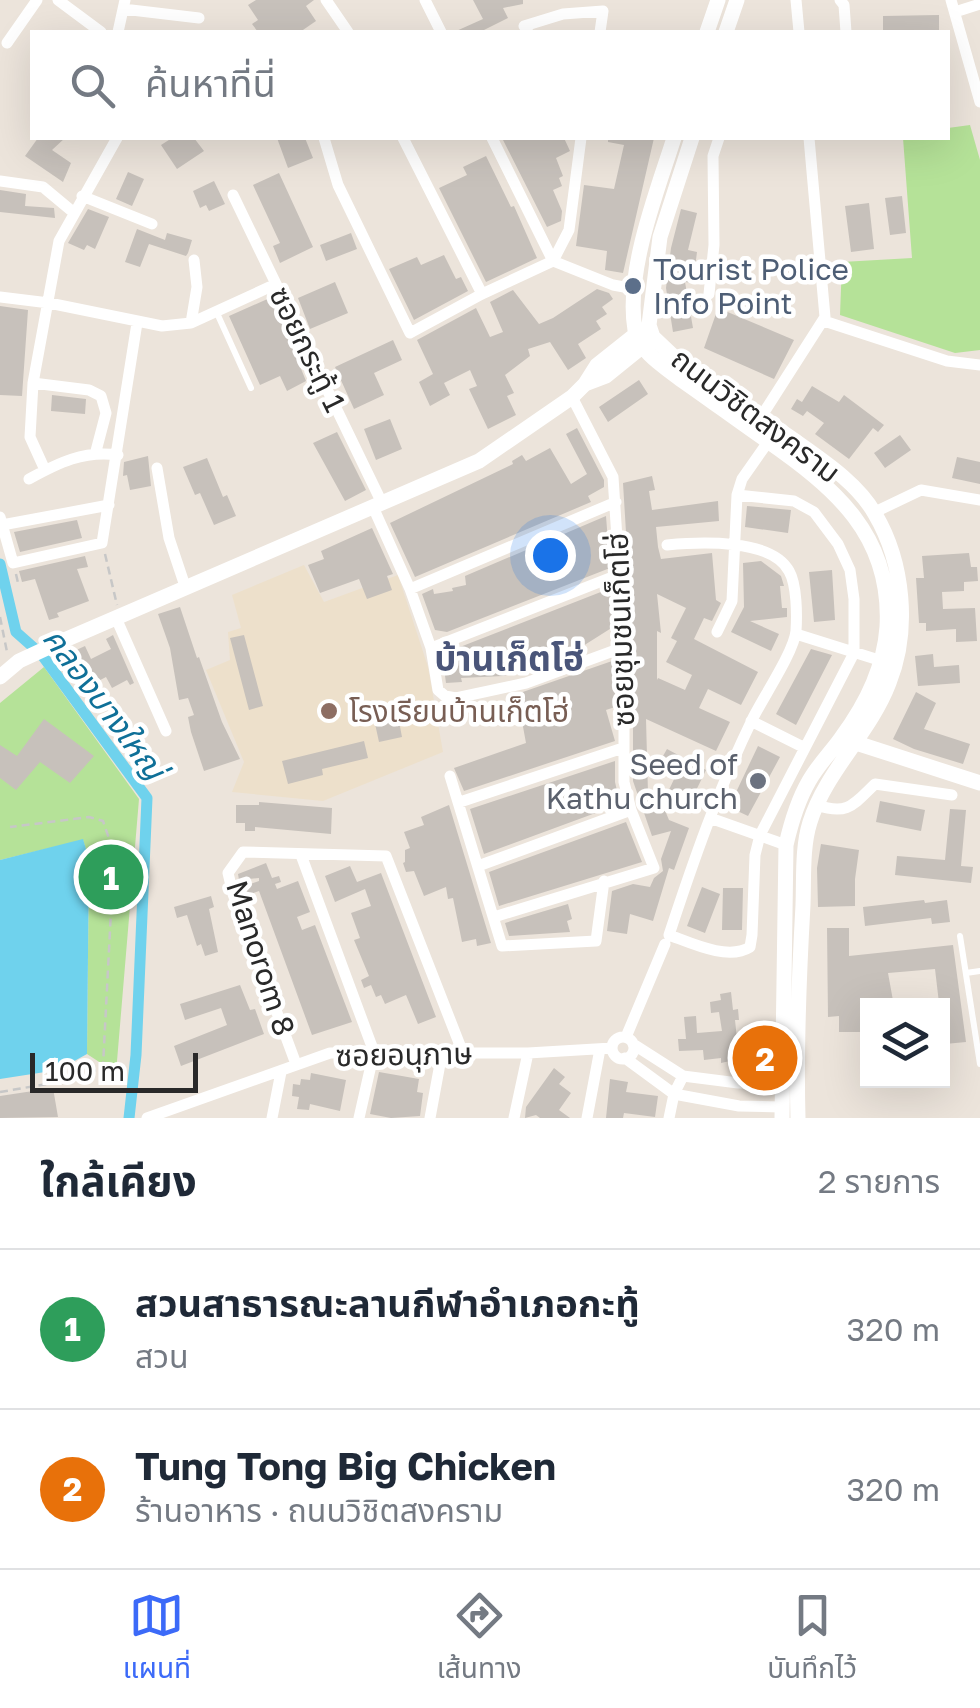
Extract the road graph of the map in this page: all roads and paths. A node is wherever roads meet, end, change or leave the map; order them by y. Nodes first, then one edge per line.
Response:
1 (37, 0) edge
2 (58, 0) edge
3 (326, 0) edge
4 (425, 0) edge
5 (718, 0) edge
6 (737, 0) edge
7 (796, 0) edge
8 (840, 0) edge
9 (124, 4) edge
10 (980, 4) edge
11 (953, 6) edge
12 (199, 18) dead end
13 (98, 30) edge
14 (118, 30) edge
15 (347, 30) edge
16 (440, 30) edge
17 (527, 30) edge
18 (600, 30) edge
19 (708, 30) edge
20 (727, 30) edge
21 (799, 30) edge
22 (846, 30) edge
23 (7, 43) dead end
24 (978, 84) edge
25 (980, 102) edge
26 (116, 140) edge
27 (325, 140) edge
28 (404, 140) edge
29 (493, 140) edge
30 (581, 140) edge
31 (673, 140) edge
32 (691, 140) edge
33 (717, 140) edge
34 (809, 140) edge
35 (0, 182) edge
36 (233, 195) dead end
37 (82, 196) junction
38 (73, 212) junction
39 (152, 224) dead end
40 (194, 260) dead end
41 (553, 260) junction
42 (276, 284) junction
43 (636, 289) junction
44 (482, 294) junction
45 (709, 294) dead end
46 (0, 298) edge
47 (50, 303) junction
48 (216, 312) junction
49 (824, 320) junction
50 (137, 323) junction
51 (191, 323) junction
52 (645, 335) junction
53 (980, 365) edge
54 (33, 383) junction
55 (251, 388) dead end
56 (572, 397) junction
57 (761, 417) junction
58 (768, 442) junction
59 (96, 452) junction
60 (118, 455) junction
61 (157, 468) dead end
62 (45, 470) junction
63 (29, 479) dead end
64 (737, 494) junction
65 (980, 500) edge
66 (616, 502) junction
67 (109, 505) junction
68 (378, 505) junction
69 (875, 512) junction
70 (1, 521) edge
71 (102, 543) junction
72 (667, 545) dead end
73 (732, 545) junction
74 (620, 574) junction
75 (186, 589) junction
76 (410, 589) junction
77 (118, 616) junction
78 (0, 618) edge
79 (717, 632) dead end
80 (796, 634) junction
81 (624, 647) junction
82 (430, 648) junction
83 (854, 653) junction
84 (13, 657) junction
85 (882, 661) junction
86 (0, 677) edge
87 (751, 722) junction
88 (166, 730) dead end
89 (850, 740) junction
90 (802, 747) junction
91 (623, 748) junction
92 (450, 776) dead end
93 (980, 782) edge
94 (952, 795) dead end
95 (460, 802) junction
96 (817, 805) junction
97 (631, 810) junction
98 (710, 818) junction
99 (10, 828) dead end
100 (760, 835) junction
101 (786, 845) junction
102 (302, 854) junction
103 (478, 866) junction
104 (604, 881) junction
105 (494, 917) junction
106 (960, 936) dead end
107 (666, 944) dead end
108 (980, 971) edge
109 (966, 974) junction
110 (630, 1040) junction
111 (606, 1048) junction
112 (374, 1052) junction
113 (442, 1053) junction
114 (463, 1053) junction
115 (528, 1053) junction
116 (625, 1058) junction
117 (296, 1064) junction
118 (980, 1064) edge
119 (281, 1072) junction
120 (683, 1076) junction
121 (780, 1084) junction
122 (0, 1092) edge
123 (674, 1094) junction
124 (781, 1113) edge
125 (148, 1118) edge
126 (272, 1118) edge
127 (359, 1118) edge
128 (430, 1118) edge
129 (514, 1118) edge
130 (587, 1118) edge
131 (669, 1118) edge
132 (798, 1118) edge

1 - 23 street
2 - 13 street
3 - 15 street
4 - 16 street
5 - 19 main road
6 - 20 main road
7 - 21 street
8 - 22 street
9 - 12 street
9 - 14 street
10 - 11 street
11 - 24 street
17 - 18 street
24 - 25 street
26 - 37 street
27 - 44 street
28 - 44 street
29 - 41 street
30 - 41 street
31 - 43 main road, ถนนวิชิตสงคราม
32 - 52 main road, ถนนวิชิตสงคราม
33 - 45 street
34 - 49 street
35 - 38 street
36 - 42 street, ซอยกระทู้ 1
37 - 38 street
37 - 39 street
38 - 47 street
40 - 51 street
41 - 43 street
41 - 44 street
42 - 48 street
42 - 68 street, ซอยกระทู้ 1
43 - 52 main road, ถนนวิชิตสงคราม
46 - 47 street
47 - 50 street
47 - 54 street
48 - 51 street
48 - 55 lane
49 - 53 street
49 - 57 street
50 - 51 street
50 - 60 street
52 - 56 main road, ถนนวิชิตสงคราม
52 - 57 main road, ถนนวิชิตสงคราม
52 - 58 main road, ถนนวิชิตสงคราม
54 - 59 street
54 - 62 street
56 - 66 street, ซอยชุมชนเก็ตโฮ่
56 - 68 main road, ถนนวิชิตสงคราม
57 - 69 main road, ถนนวิชิตสงคราม
58 - 64 street
58 - 85 main road, ถนนวิชิตสงคราม
59 - 60 street
59 - 62 street
60 - 67 street
61 - 75 street
62 - 63 street
64 - 73 street
64 - 83 street
65 - 69 street
66 - 74 street, ซอยชุมชนเก็ตโฮ่
66 - 76 street
67 - 70 street
67 - 71 street
68 - 75 main road, ถนนวิชิตสงคราม
68 - 76 street, ซอยกระทู้ 1
69 - 89 main road, ถนนวิชิตสงคราม
70 - 71 street
71 - 77 path
72 - 73 street
73 - 79 street
73 - 80 street
74 - 81 street, ซอยชุมชนเก็ตโฮ่
74 - 82 street
75 - 77 main road, ถนนวิชิตสงคราม
76 - 82 street, ซอยกระทู้ 1
77 - 84 main road, ถนนวิชิตสงคราม
77 - 88 street
78 - 84 path
80 - 83 street
80 - 87 street
81 - 82 street, ซอยกระทู้ 1
81 - 91 street, ซอยชุมชนเก็ตโฮ่
83 - 85 street
83 - 90 street
84 - 86 main road, ถนนวิชิตสงคราม
85 - 89 main road, ถนนวิชิตสงคราม
87 - 90 street
87 - 98 street
89 - 93 main road
89 - 96 main road, ถนนวิชิตสงคราม
89 - 101 main road, ถนนวิชิตสงคราม
90 - 100 street
91 - 95 street
91 - 97 street, ซอยชุมชนเก็ตโฮ่
92 - 95 street
94 - 96 street
95 - 103 street
96 - 132 main road, ถนนวิชิตสงคราม
97 - 103 street
97 - 104 street, ซอยชุมชนเก็ตโฮ่
98 - 100 street
98 - 100 street
99 - 122 path
100 - 101 street
101 - 121 main road, ถนนวิชิตสงคราม
102 - 112 street
102 - 114 street
102 - 117 street, Manorom 8
103 - 105 street
104 - 105 street
104 - 105 street
106 - 109 lane
107 - 110 street
108 - 109 lane
109 - 118 lane
110 - 111 street
110 - 116 street
110 - 120 street
111 - 115 street, ซอยอนุภาษ
111 - 116 street
111 - 130 street
112 - 113 street, ซอยอนุภาษ
112 - 117 street, ซอยอนุภาษ
112 - 127 street
113 - 114 street, ซอยอนุภาษ
113 - 128 street
114 - 115 street, ซอยอนุภาษ
115 - 129 street
116 - 123 street
117 - 119 street, ซอยอนุภาษ
119 - 125 street, ซอยอนุภาษ
119 - 126 street
120 - 121 street
120 - 123 street
121 - 124 main road, ถนนวิชิตสงคราม
123 - 124 street
123 - 131 street

